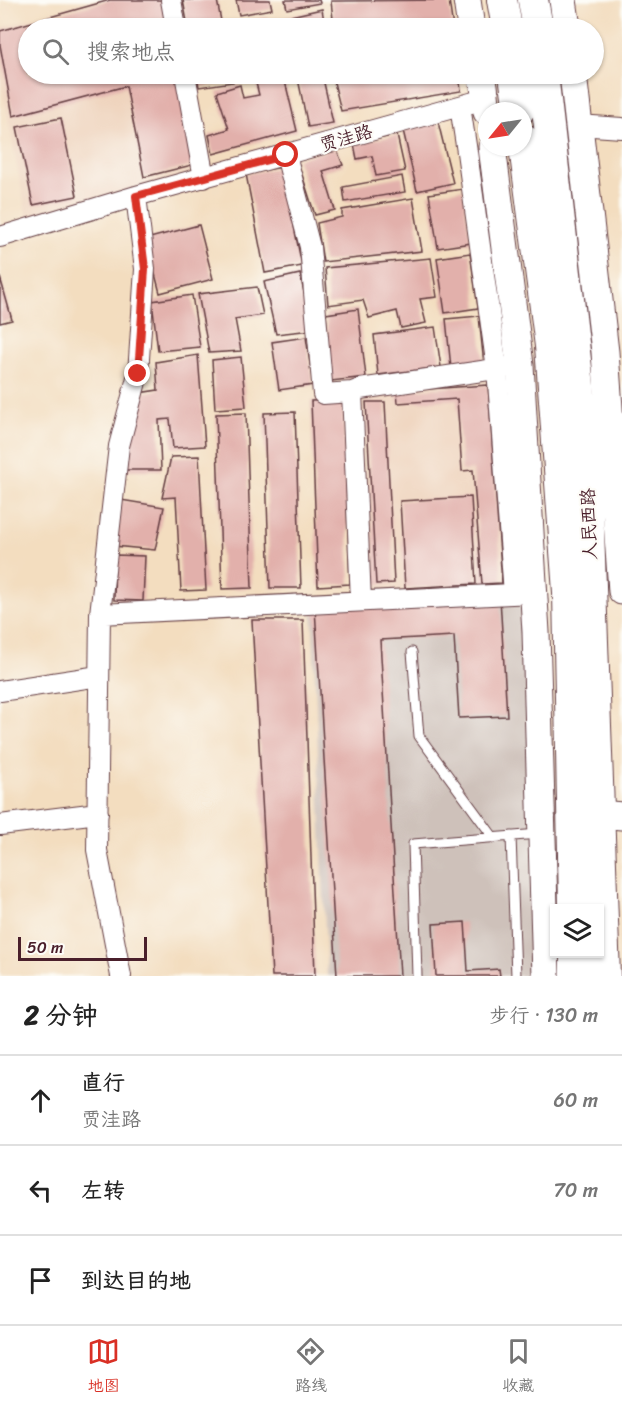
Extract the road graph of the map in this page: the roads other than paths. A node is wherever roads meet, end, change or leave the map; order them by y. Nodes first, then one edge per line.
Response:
1 (171, 0) edge
2 (467, 0) edge
3 (502, 0) edge
4 (533, 0) edge
5 (563, 0) edge
6 (174, 18) edge
7 (470, 18) edge
8 (505, 18) edge
9 (536, 18) edge
10 (566, 18) edge
11 (186, 84) edge
12 (515, 84) edge
13 (544, 84) edge
14 (574, 84) edge
15 (479, 96) edge
16 (518, 102) edge
17 (579, 125) junction
18 (622, 128) edge
19 (286, 155) junction
20 (493, 156) edge
21 (525, 156) edge
22 (204, 178) junction
23 (136, 196) junction
24 (0, 237) edge
25 (537, 250) junction
26 (506, 253) junction
27 (598, 295) junction
28 (568, 297) junction
29 (509, 367) junction
30 (352, 392) junction
31 (617, 463) edge
32 (602, 502) junction
33 (622, 581) edge
34 (568, 592) junction
35 (524, 593) junction
36 (361, 601) junction
37 (100, 614) junction
38 (412, 652) dead end
39 (99, 676) junction
40 (0, 691) edge
41 (98, 813) junction
42 (611, 815) edge
43 (0, 825) edge
44 (511, 836) junction
45 (494, 838) junction
46 (542, 845) junction
47 (573, 857) junction
48 (574, 904) edge
49 (575, 958) edge
50 (121, 976) edge
51 (417, 976) edge
52 (516, 976) edge
53 (546, 976) edge
54 (575, 976) edge
55 (605, 976) edge

1 - 6 street
2 - 7 street
3 - 8 main road
4 - 9 main road
5 - 10 street
11 - 22 street
12 - 16 main road
13 - 28 main road, 人民西路
14 - 17 street
15 - 19 street, 贾洼路
15 - 29 street
17 - 18 street
17 - 27 street
19 - 22 street, 贾洼路
19 - 30 street
20 - 26 street
21 - 25 main road, 人民西路
22 - 23 street, 贾洼路
23 - 24 street, 贾洼路
23 - 37 street
25 - 26 street
25 - 34 main road, 人民西路
26 - 29 street
27 - 28 street
27 - 31 street
28 - 32 main road, 人民西路
29 - 30 street
29 - 35 street
30 - 36 street
31 - 32 street
32 - 33 street
32 - 42 main road, 人民西路
34 - 35 street
34 - 47 main road, 人民西路
35 - 36 street
35 - 46 street
36 - 37 street
37 - 39 street
38 - 45 lane
39 - 40 street
39 - 41 street
41 - 43 street
41 - 50 street
42 - 55 main road, 人民西路
44 - 45 lane
44 - 46 lane
44 - 52 lane
45 - 51 lane
46 - 47 street
46 - 53 street
47 - 48 main road, 人民西路
49 - 54 main road

